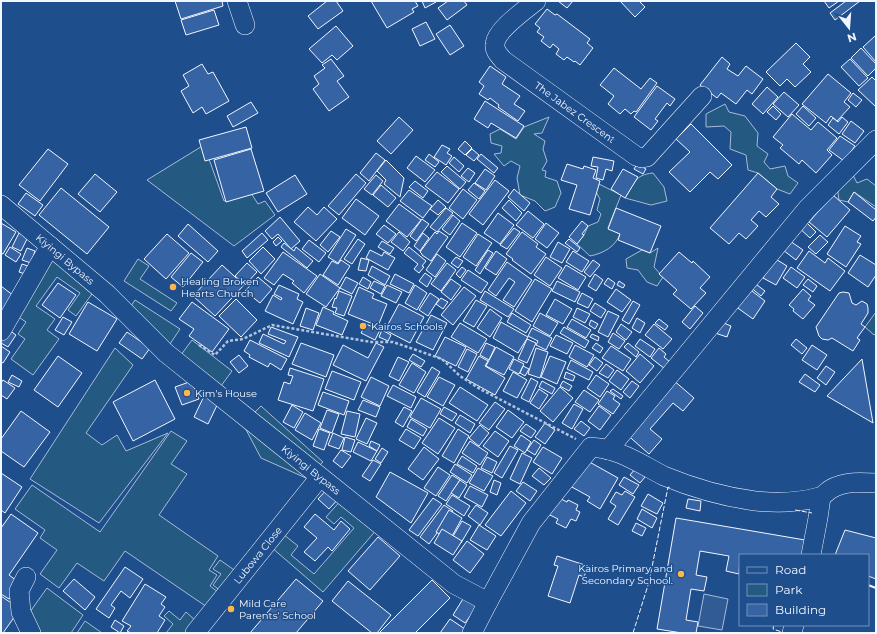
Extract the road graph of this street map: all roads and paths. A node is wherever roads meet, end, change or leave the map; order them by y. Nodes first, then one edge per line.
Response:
1 (237, 1) edge
2 (536, 1) edge
3 (245, 25) dead end
4 (702, 96) dead end
5 (876, 140) edge
6 (1, 204) edge
7 (50, 246) junction
8 (1, 331) edge
9 (198, 345) dead end
10 (600, 448) junction
11 (320, 476) junction
12 (876, 483) edge
13 (821, 497) junction
14 (811, 554) edge
15 (26, 577) dead end
16 (488, 602) junction
17 (31, 633) edge
18 (195, 633) edge
19 (472, 633) edge

1 - 3 street
2 - 4 street, The Jabez Crescent
5 - 10 street
6 - 7 street, Kiyingi Bypass
7 - 8 street
7 - 11 street, Kiyingi Bypass
9 - 10 path
10 - 13 street
10 - 16 street
11 - 16 street, Kiyingi Bypass
11 - 18 street, Lubowa Close
12 - 13 street
13 - 14 street
15 - 17 street
16 - 19 street

